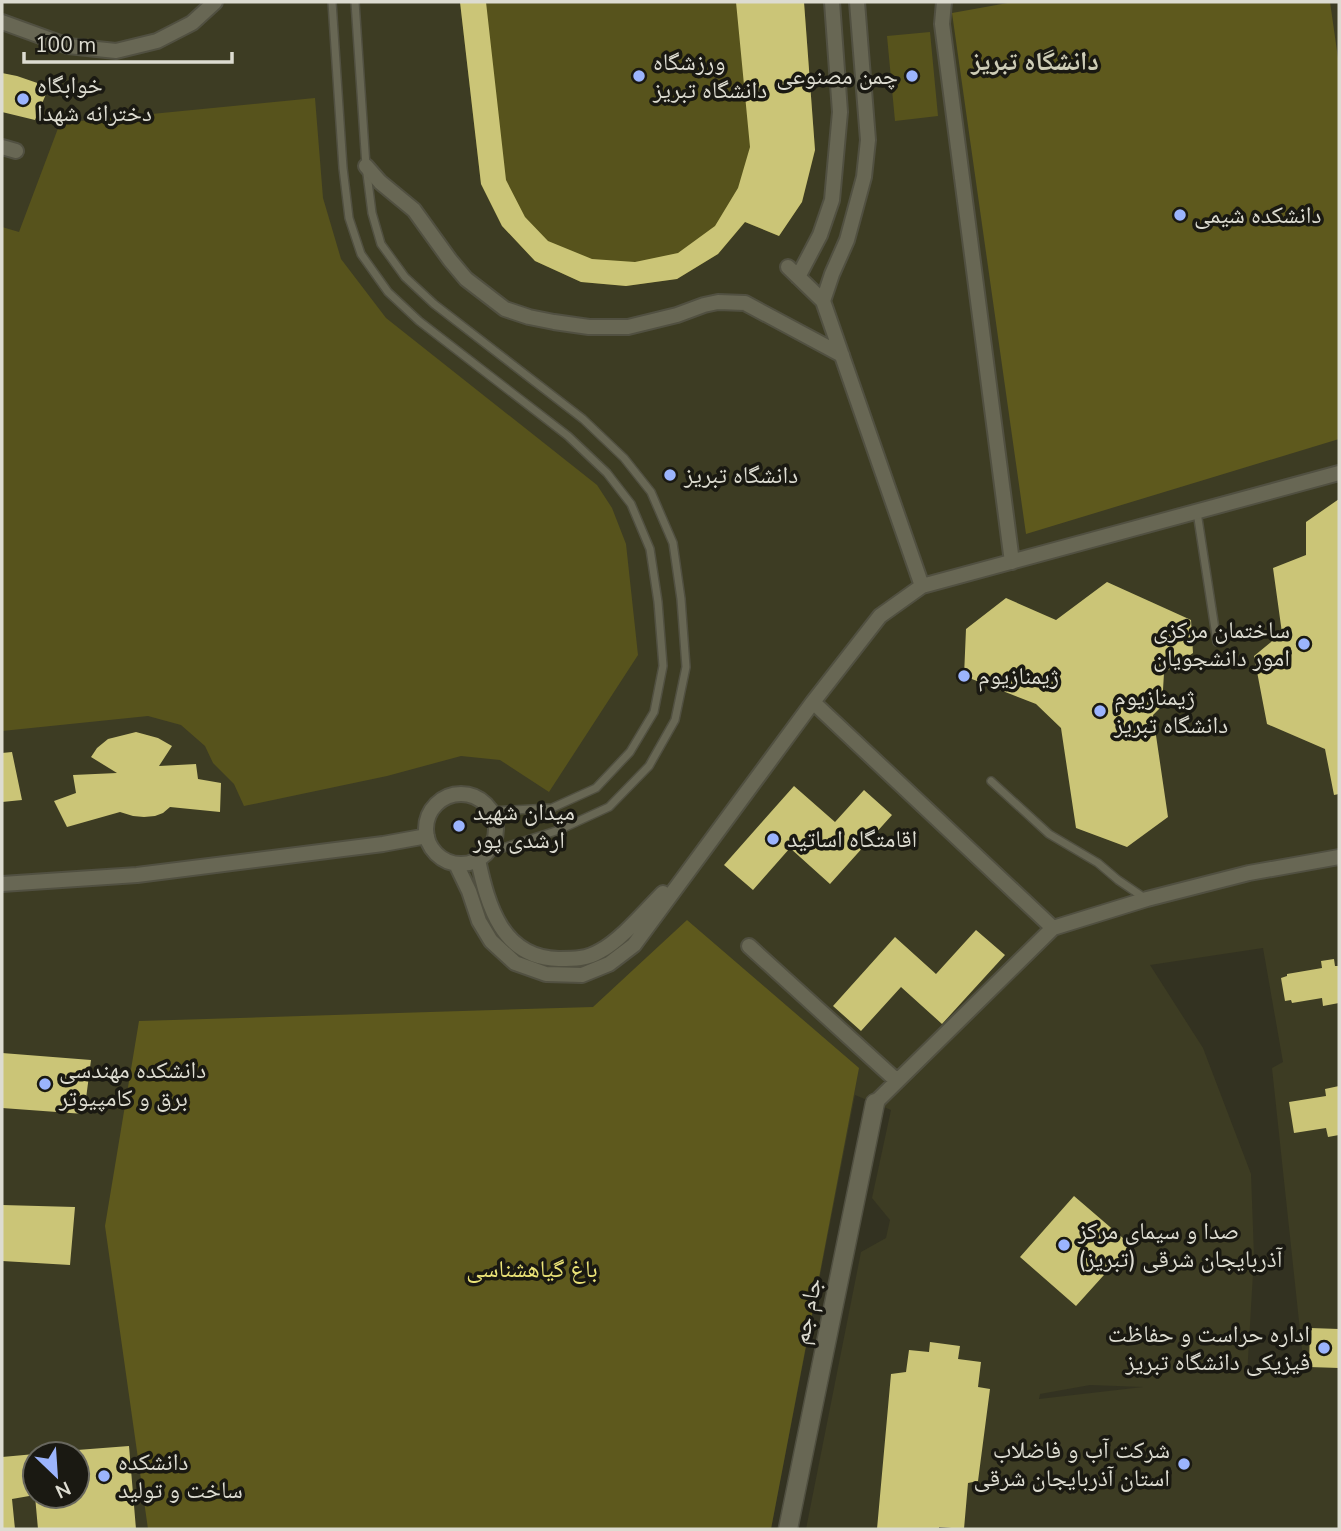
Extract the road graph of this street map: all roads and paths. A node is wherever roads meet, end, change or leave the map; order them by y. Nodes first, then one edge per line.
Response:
1 (215, 2) edge
2 (332, 2) edge
3 (355, 2) edge
4 (832, 2) edge
5 (858, 2) edge
6 (944, 2) edge
7 (2, 22) edge
8 (366, 166) junction
9 (788, 267) dead end
10 (799, 277) junction
11 (823, 301) junction
12 (842, 355) junction
13 (1339, 473) edge
14 (1197, 512) junction
15 (1012, 562) junction
16 (922, 586) junction
17 (1217, 642) dead end
18 (813, 702) junction
19 (991, 781) dead end
20 (492, 811) junction
21 (427, 836) junction
22 (483, 857) junction
23 (1339, 857) edge
24 (696, 859) junction
25 (456, 864) junction
26 (2, 884) edge
27 (1147, 899) junction
28 (1053, 928) junction
29 (749, 946) dead end
30 (897, 1081) junction
31 (875, 1103) joint
32 (788, 1529) edge

1 - 7 street
2 - 20 lane
3 - 8 lane
4 - 10 street
5 - 11 street
6 - 15 street
8 - 12 street
8 - 22 lane
9 - 10 street
10 - 11 street
11 - 12 street
12 - 16 street
13 - 14 street
14 - 15 street
14 - 17 lane
15 - 16 street
16 - 18 street
18 - 24 street
18 - 28 street
19 - 27 lane
20 - 21 street
20 - 22 street
21 - 25 street
21 - 26 street
22 - 24 street
22 - 25 street
23 - 27 street
24 - 25 street
27 - 28 street
28 - 30 street
29 - 30 street
30 - 31 street
31 - 32 street, جام جم

